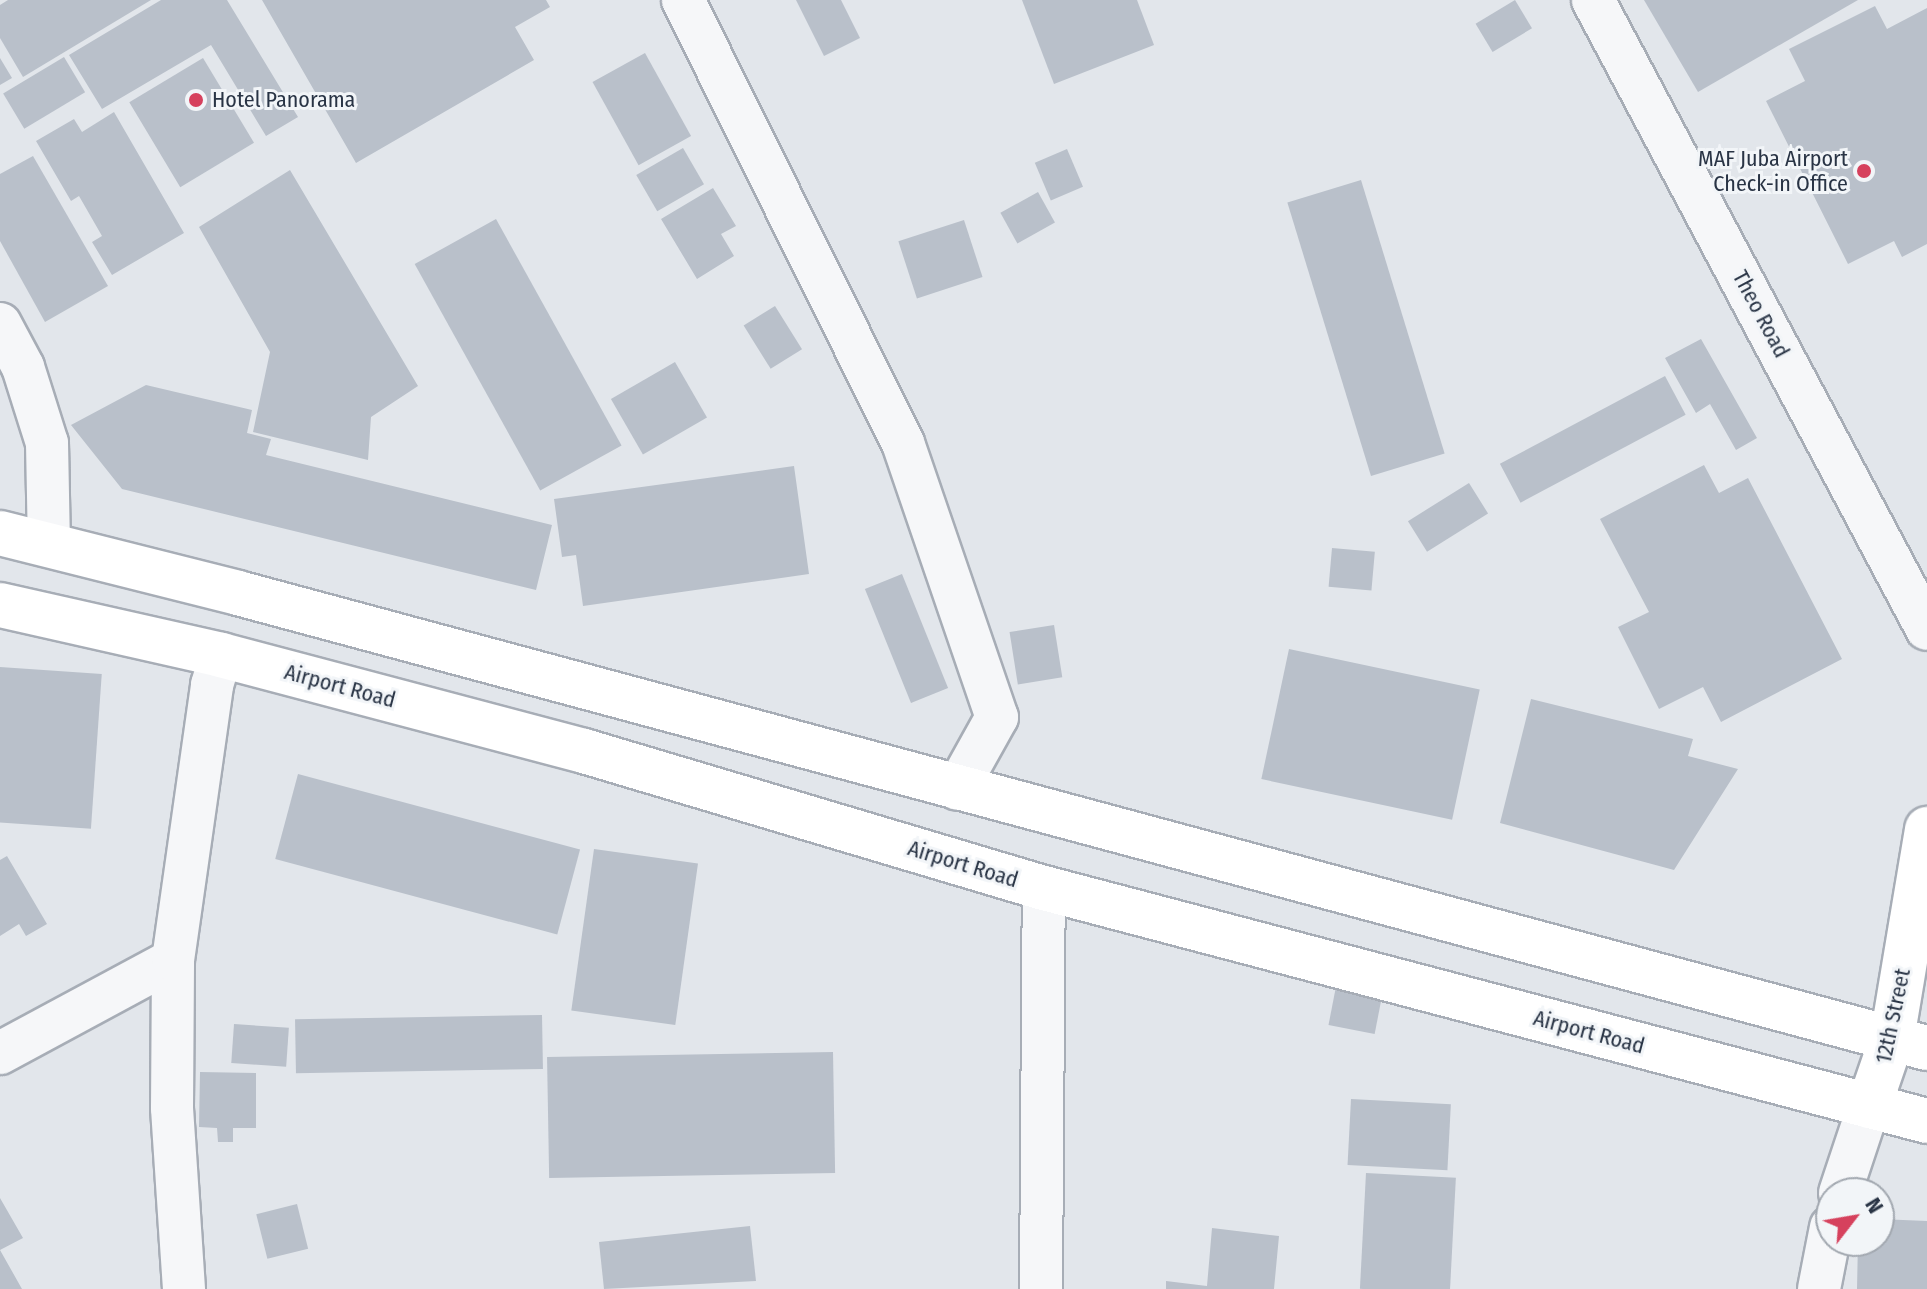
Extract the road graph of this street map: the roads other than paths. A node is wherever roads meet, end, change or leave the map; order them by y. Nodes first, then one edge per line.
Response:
1 (683, 0) edge
2 (1593, 0) edge
3 (0, 324) edge
4 (0, 533) edge
5 (49, 545) junction
6 (0, 605) edge
7 (1927, 629) edge
8 (221, 655) junction
9 (957, 789) junction
10 (1927, 829) edge
11 (1044, 888) junction
12 (173, 960) junction
13 (1909, 1044) edge
14 (0, 1053) edge
15 (1869, 1106) junction
16 (1927, 1121) edge
17 (1845, 1177) edge
18 (1825, 1257) edge
19 (184, 1289) edge
20 (1041, 1289) edge
21 (1819, 1289) edge

1 - 9 street
2 - 7 street, Theo Road
3 - 5 street
4 - 5 main road
5 - 9 main road
6 - 8 main road, Airport Road
8 - 11 main road, Airport Road
8 - 12 street
9 - 13 main road
10 - 13 main road, 12th Street
11 - 15 main road, Airport Road
11 - 20 street
12 - 14 street
12 - 19 street
13 - 15 main road, 12th Street
15 - 16 main road, Airport Road
15 - 17 street
18 - 21 street

